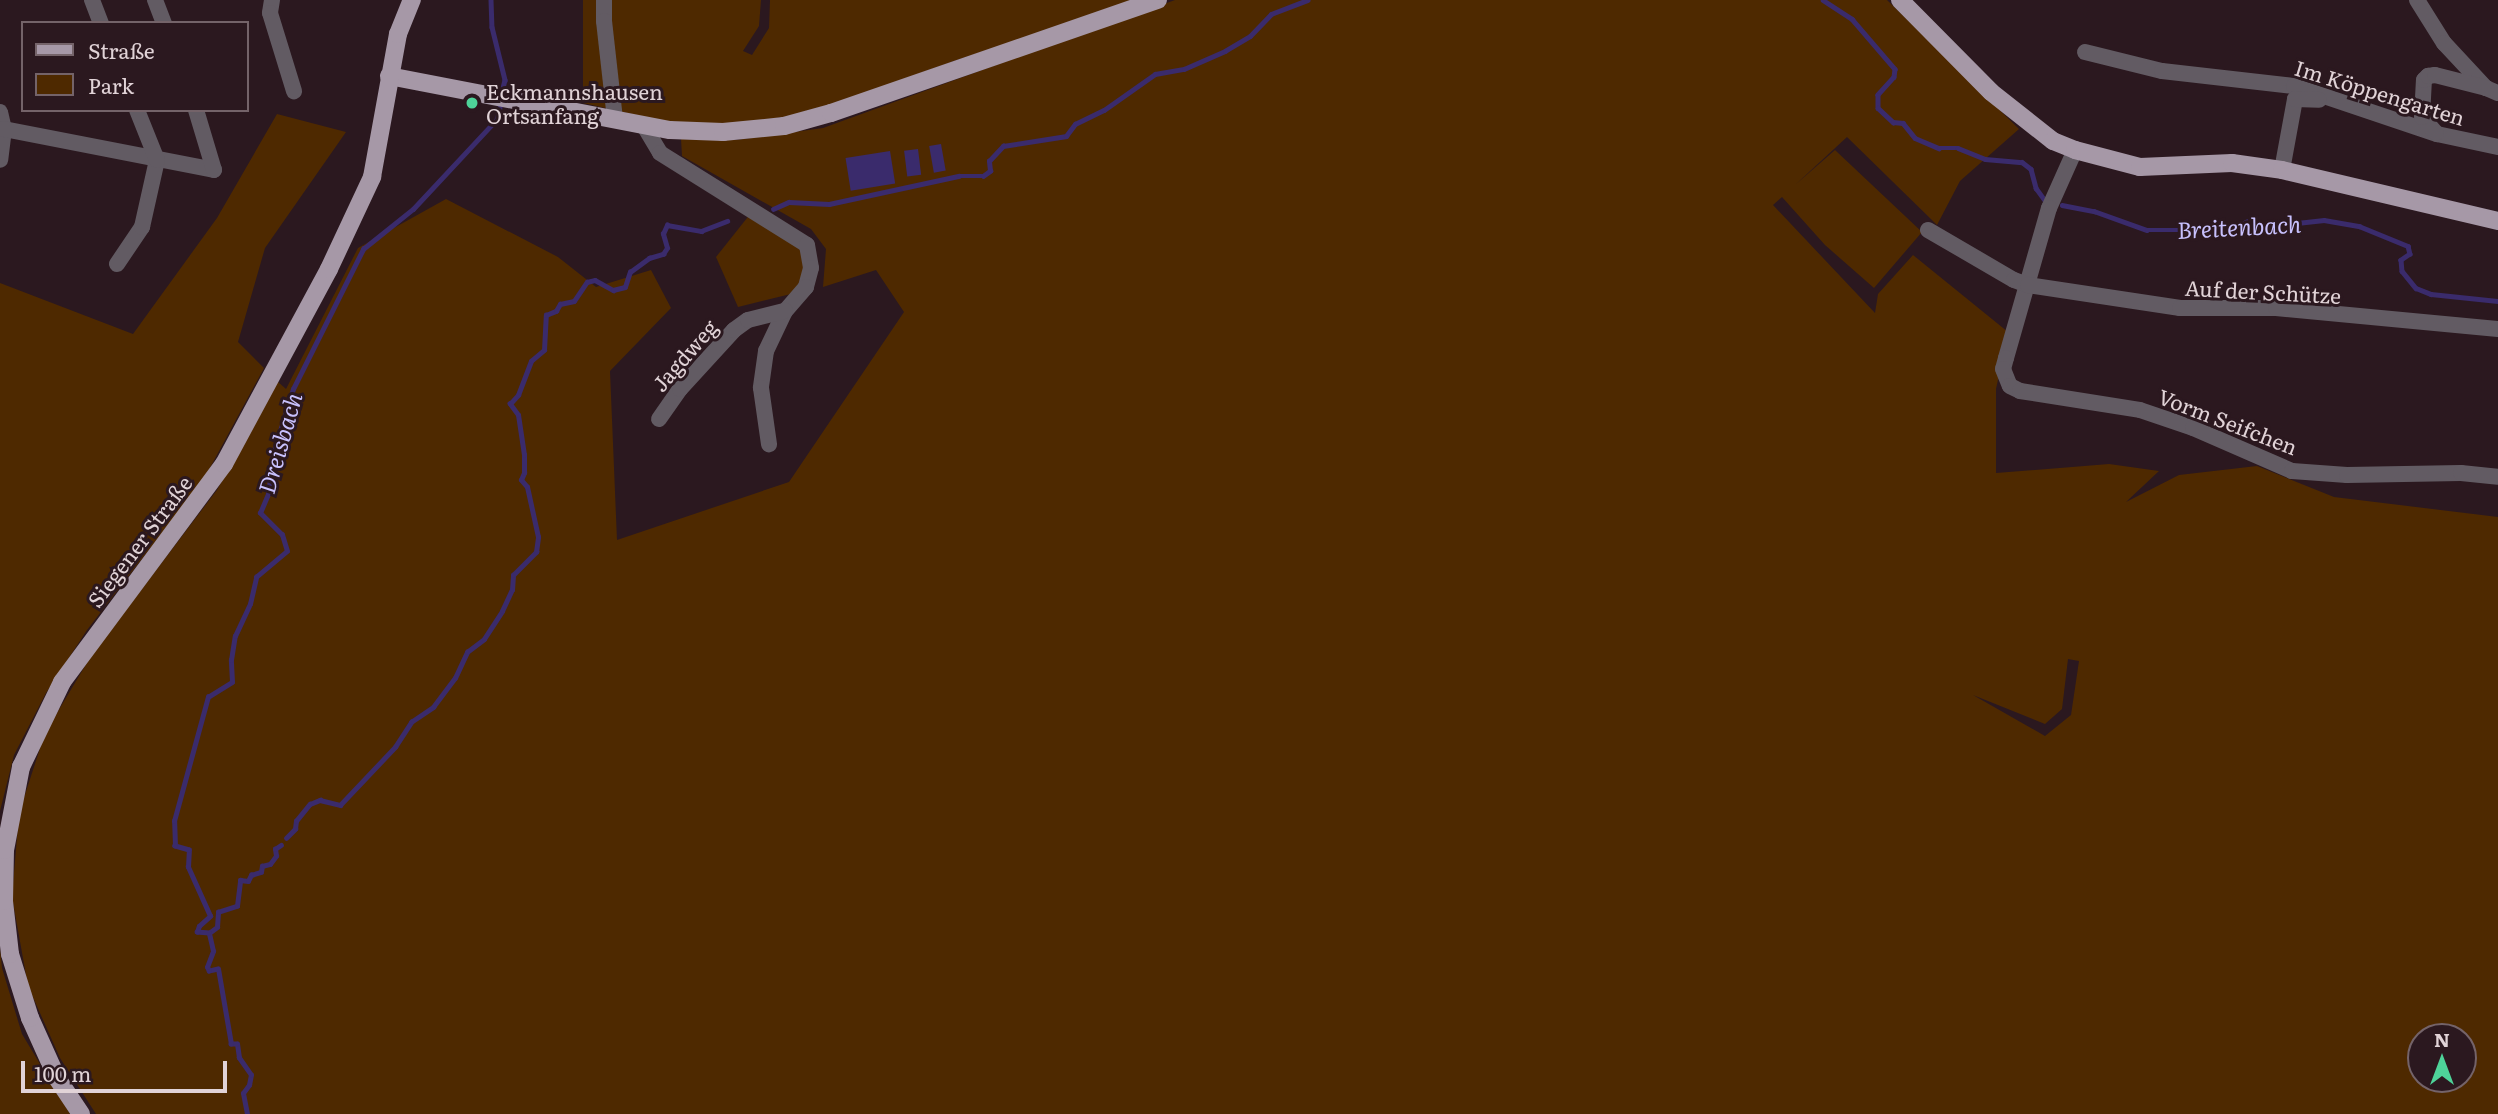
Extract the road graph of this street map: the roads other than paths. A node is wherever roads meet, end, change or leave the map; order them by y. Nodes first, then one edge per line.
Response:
1 (92, 0) edge
2 (155, 0) edge
3 (272, 0) edge
4 (412, 0) edge
5 (604, 0) edge
6 (1158, 0) edge
7 (1900, 0) edge
8 (2401, 0) edge
9 (2417, 0) edge
10 (100, 21) edge
11 (163, 21) edge
12 (2085, 52) dead end
13 (389, 76) junction
14 (2492, 90) edge
15 (294, 91) dead end
16 (2329, 98) junction
17 (0, 112) edge
18 (138, 112) edge
19 (197, 112) edge
20 (615, 119) junction
21 (644, 126) junction
22 (4, 129) junction
23 (2437, 134) junction
24 (2498, 147) edge
25 (2075, 150) junction
26 (0, 160) edge
27 (157, 160) junction
28 (2283, 170) junction
29 (2498, 221) edge
30 (1928, 230) dead end
31 (117, 264) dead end
32 (2028, 285) junction
33 (785, 311) junction
34 (2498, 329) edge
35 (659, 419) dead end
36 (769, 444) dead end
37 (2498, 477) edge
38 (81, 1114) edge

1 - 10 street
2 - 11 street
3 - 15 street
4 - 13 main road, Siegener Straße
5 - 20 street
6 - 21 main road
7 - 25 main road
8 - 9 street
9 - 14 street
12 - 16 street, Im Köppengarten
13 - 20 main road
13 - 38 main road, Siegener Straße
14 - 23 street
16 - 23 street, Im Köppengarten
16 - 28 street
17 - 22 street
18 - 27 street
19 - 27 street
20 - 21 main road
21 - 33 street
22 - 26 street
22 - 27 street
23 - 24 street, Im Köppengarten
25 - 28 main road
25 - 32 street
27 - 31 street
28 - 29 main road
30 - 32 street, Auf der Schütze
32 - 34 street, Auf der Schütze
32 - 37 street, Vorm Seifchen
33 - 35 street, Jagdweg
33 - 36 street

